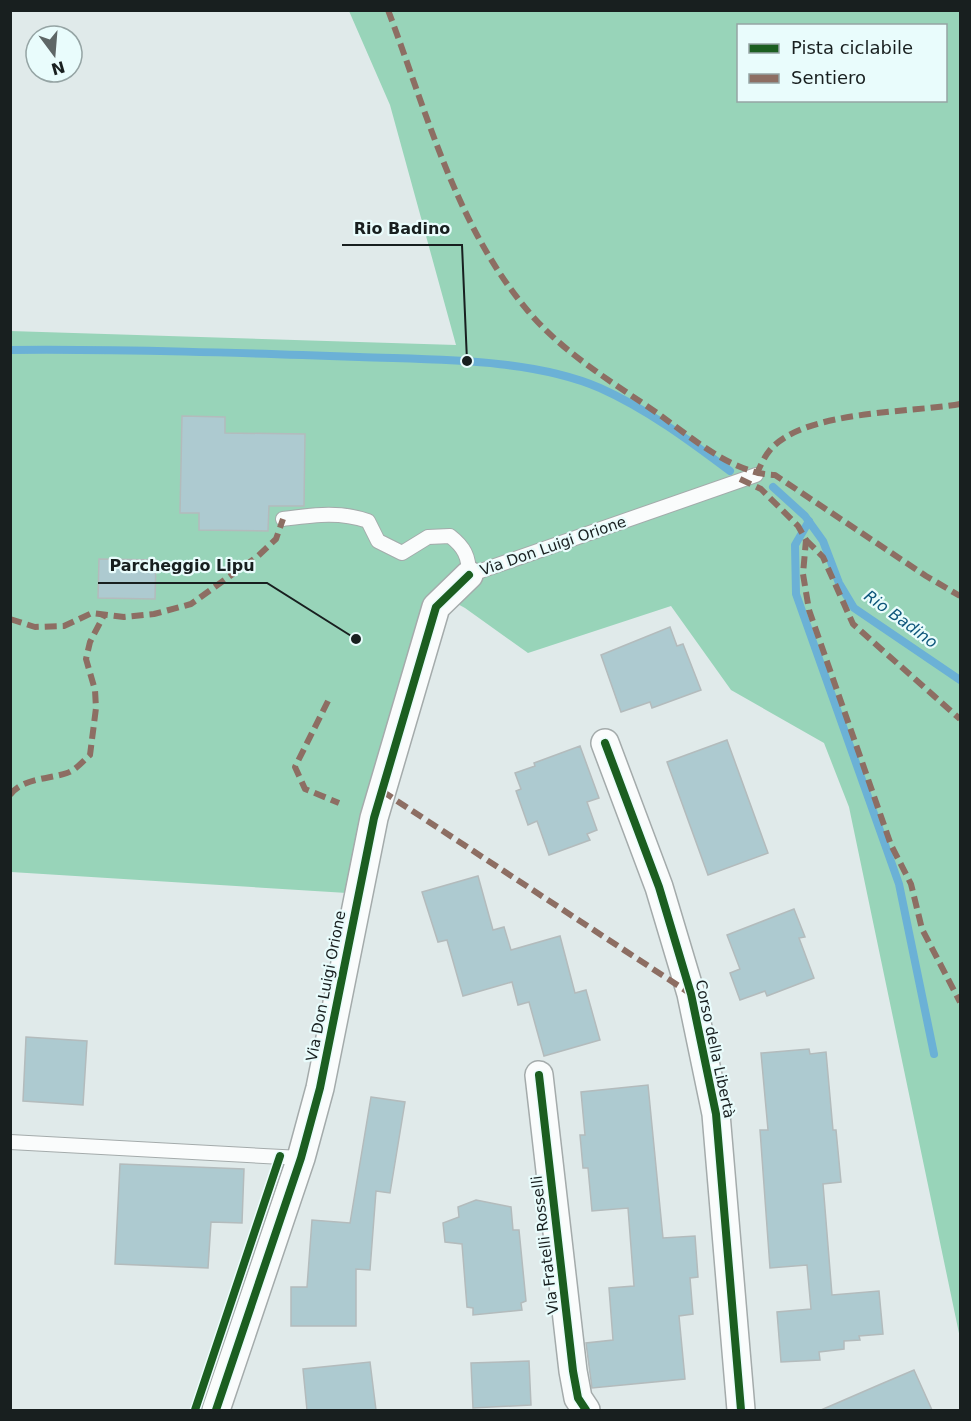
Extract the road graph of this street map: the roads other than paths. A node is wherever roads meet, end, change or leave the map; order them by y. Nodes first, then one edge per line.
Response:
1 (756, 475) dead end
2 (283, 519) dead end
3 (469, 575) junction
4 (605, 742) dead end
5 (539, 1075) dead end
6 (10, 1142) edge
7 (301, 1158) junction
8 (216, 1410) edge
9 (586, 1410) edge
10 (741, 1410) edge

1 - 3 lane, Via Don Luigi Orione
2 - 3 lane
3 - 7 street, Via Don Luigi Orione
4 - 10 street, Corso della Libertà
5 - 9 street, Via Fratelli Rosselli
6 - 7 lane
7 - 8 street, Via Don Luigi Orione

